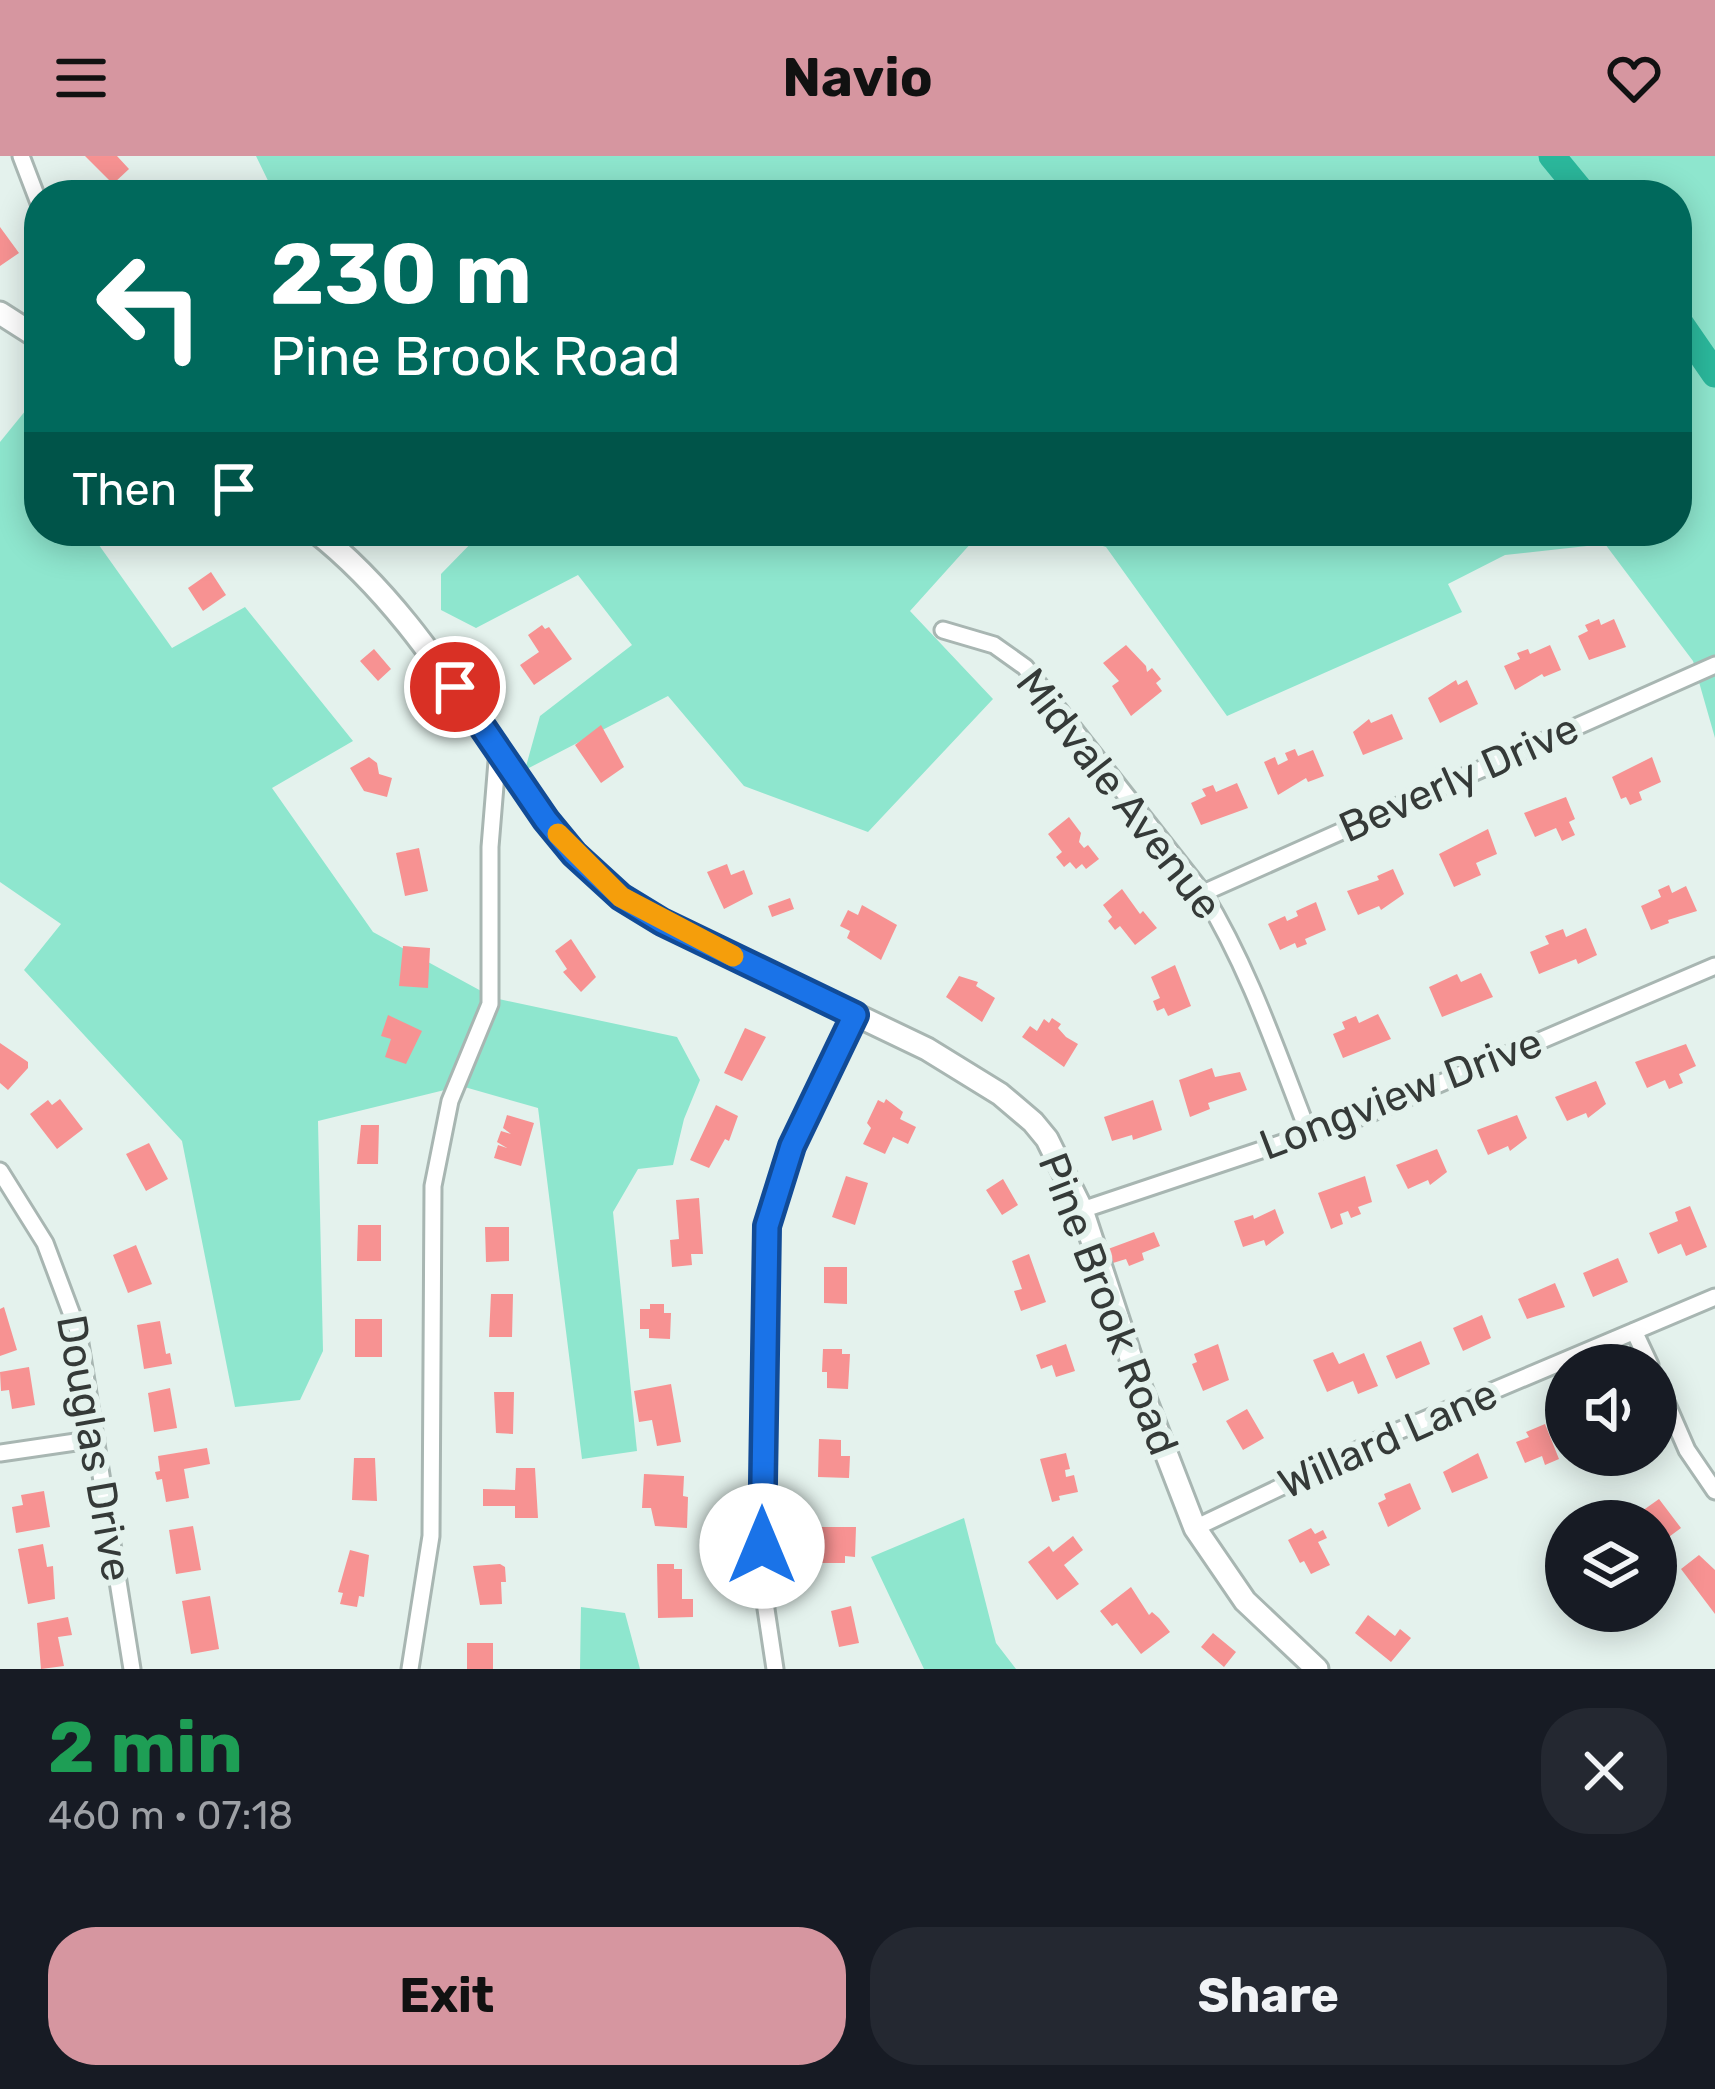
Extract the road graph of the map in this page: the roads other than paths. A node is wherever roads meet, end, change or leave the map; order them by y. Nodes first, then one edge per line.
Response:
1 (334, 546) edge
2 (943, 630) dead end
3 (1715, 665) edge
4 (498, 749) junction
5 (1203, 893) junction
6 (1715, 966) edge
7 (855, 1015) junction
8 (1309, 1134) junction
9 (0, 1172) edge
10 (1082, 1210) junction
11 (1715, 1297) edge
12 (1634, 1331) junction
13 (1640, 1344) edge
14 (1677, 1427) edge
15 (96, 1439) junction
16 (0, 1454) edge
17 (1715, 1491) edge
18 (1195, 1528) junction
19 (132, 1669) edge
20 (410, 1669) edge
21 (775, 1669) edge
22 (1317, 1669) edge

1 - 4 street, Pine Brook Road
2 - 5 street, Midvale Avenue
3 - 5 street, Beverly Drive
4 - 7 street, Pine Brook Road
4 - 20 street
5 - 8 street, Midvale Avenue
6 - 8 street, Longview Drive
7 - 10 street, Pine Brook Road
7 - 21 street
8 - 10 street, Longview Drive
9 - 15 street, Douglas Drive
10 - 18 street, Pine Brook Road
11 - 12 street, Willard Lane
12 - 13 street
12 - 18 street, Willard Lane
14 - 17 street
15 - 16 street
15 - 19 street, Douglas Drive
18 - 22 street, Pine Brook Road

